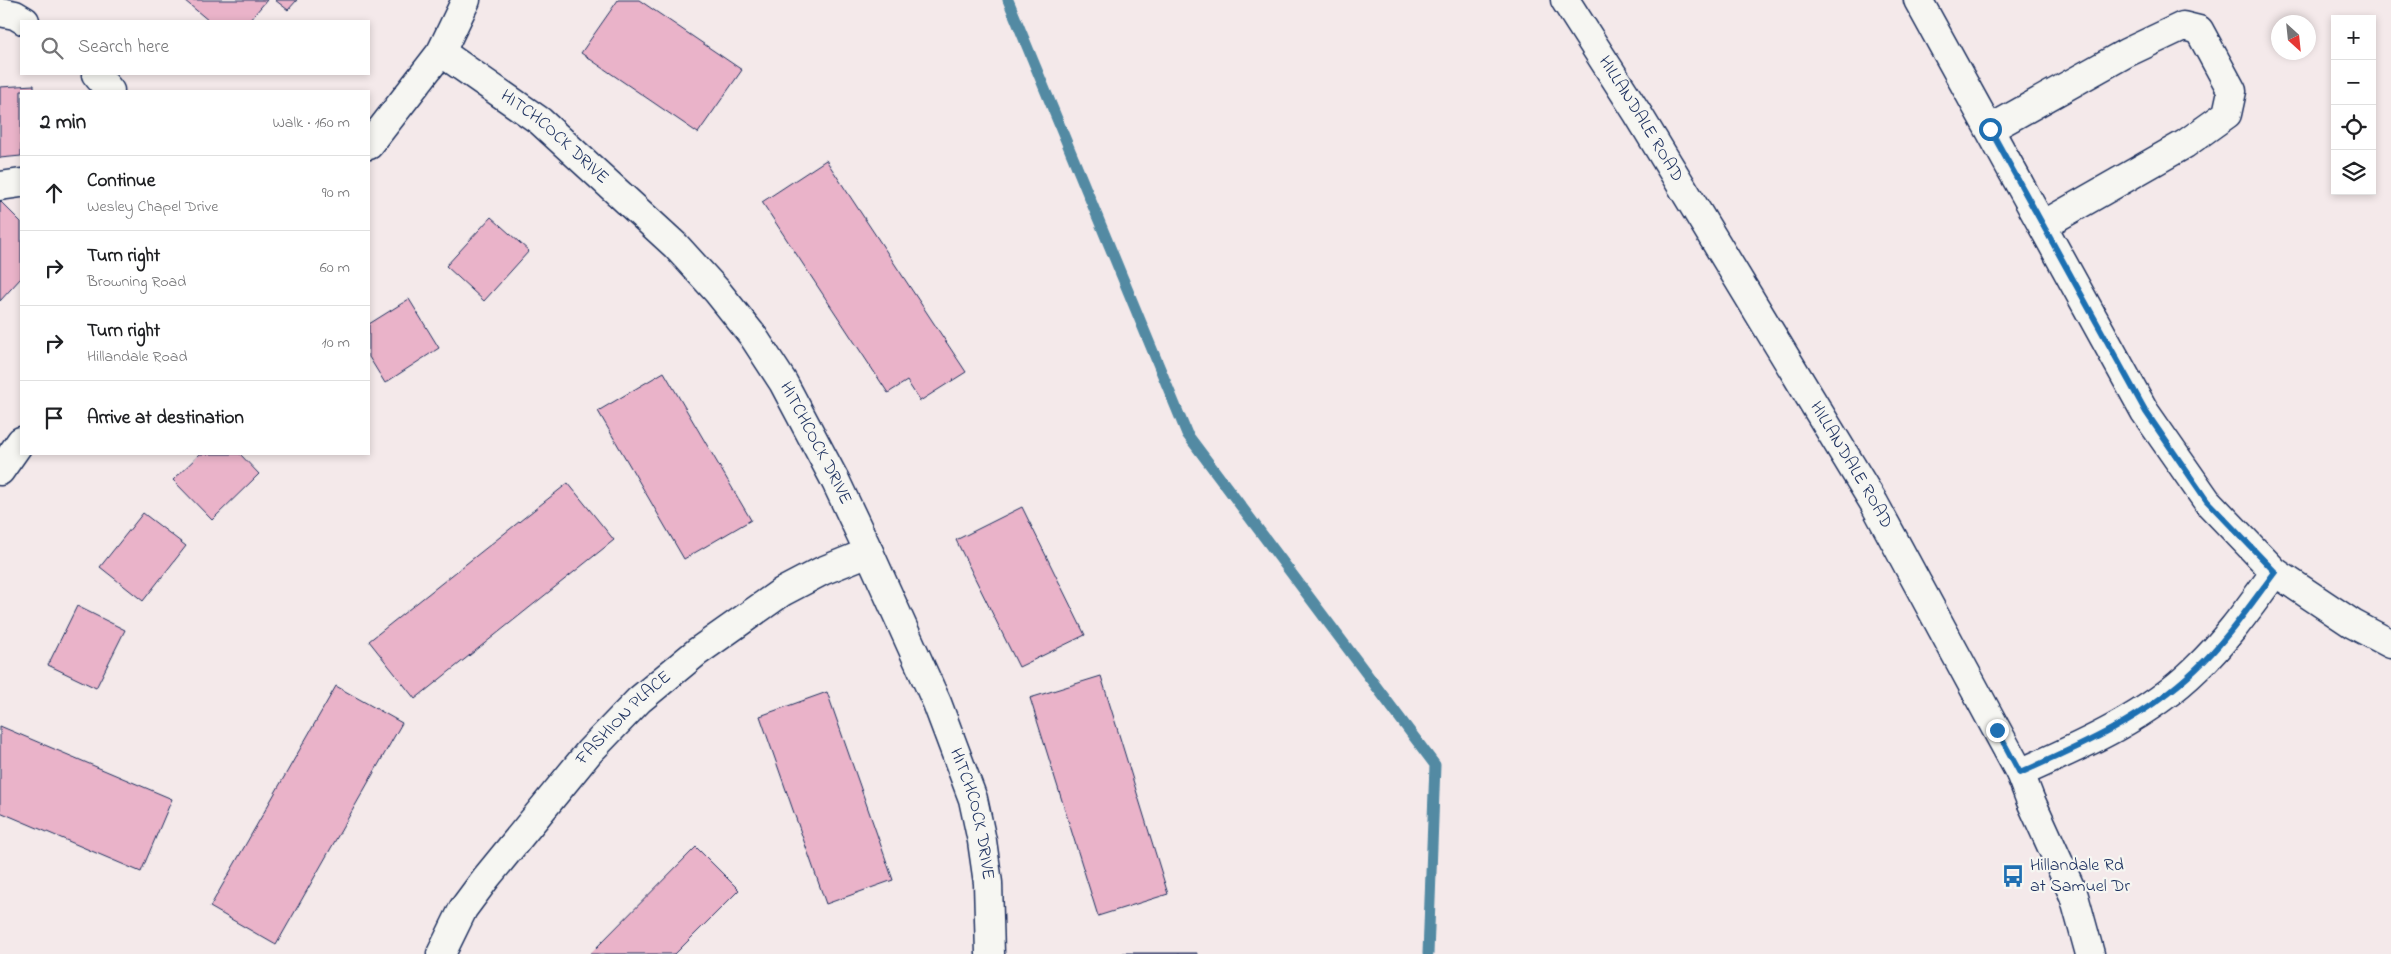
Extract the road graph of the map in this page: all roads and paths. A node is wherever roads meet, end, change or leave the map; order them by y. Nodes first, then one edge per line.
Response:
1 (466, 0) edge
2 (1565, 0) edge
3 (1918, 0) edge
4 (0, 12) edge
5 (23, 20) edge
6 (441, 52) junction
7 (97, 75) edge
8 (109, 90) edge
9 (1990, 129) junction
10 (370, 144) edge
11 (20, 183) edge
12 (0, 186) edge
13 (2043, 225) junction
14 (20, 441) edge
15 (0, 471) edge
16 (869, 552) junction
17 (2275, 572) junction
18 (2391, 644) edge
19 (2020, 773) junction
20 (441, 954) edge
21 (990, 954) edge
22 (2090, 954) edge

1 - 6 street
2 - 19 street, HILLANDALE ROAD
3 - 9 street
4 - 5 street
6 - 10 street
6 - 16 street, HITCHCOCK DRIVE
7 - 8 street
9 - 13 street
9 - 13 street
11 - 12 street
13 - 17 street
14 - 15 street
16 - 20 street, FASHION PLACE
16 - 21 street, HITCHCOCK DRIVE
17 - 18 street
17 - 19 street
19 - 22 street, HILLANDALE ROAD

